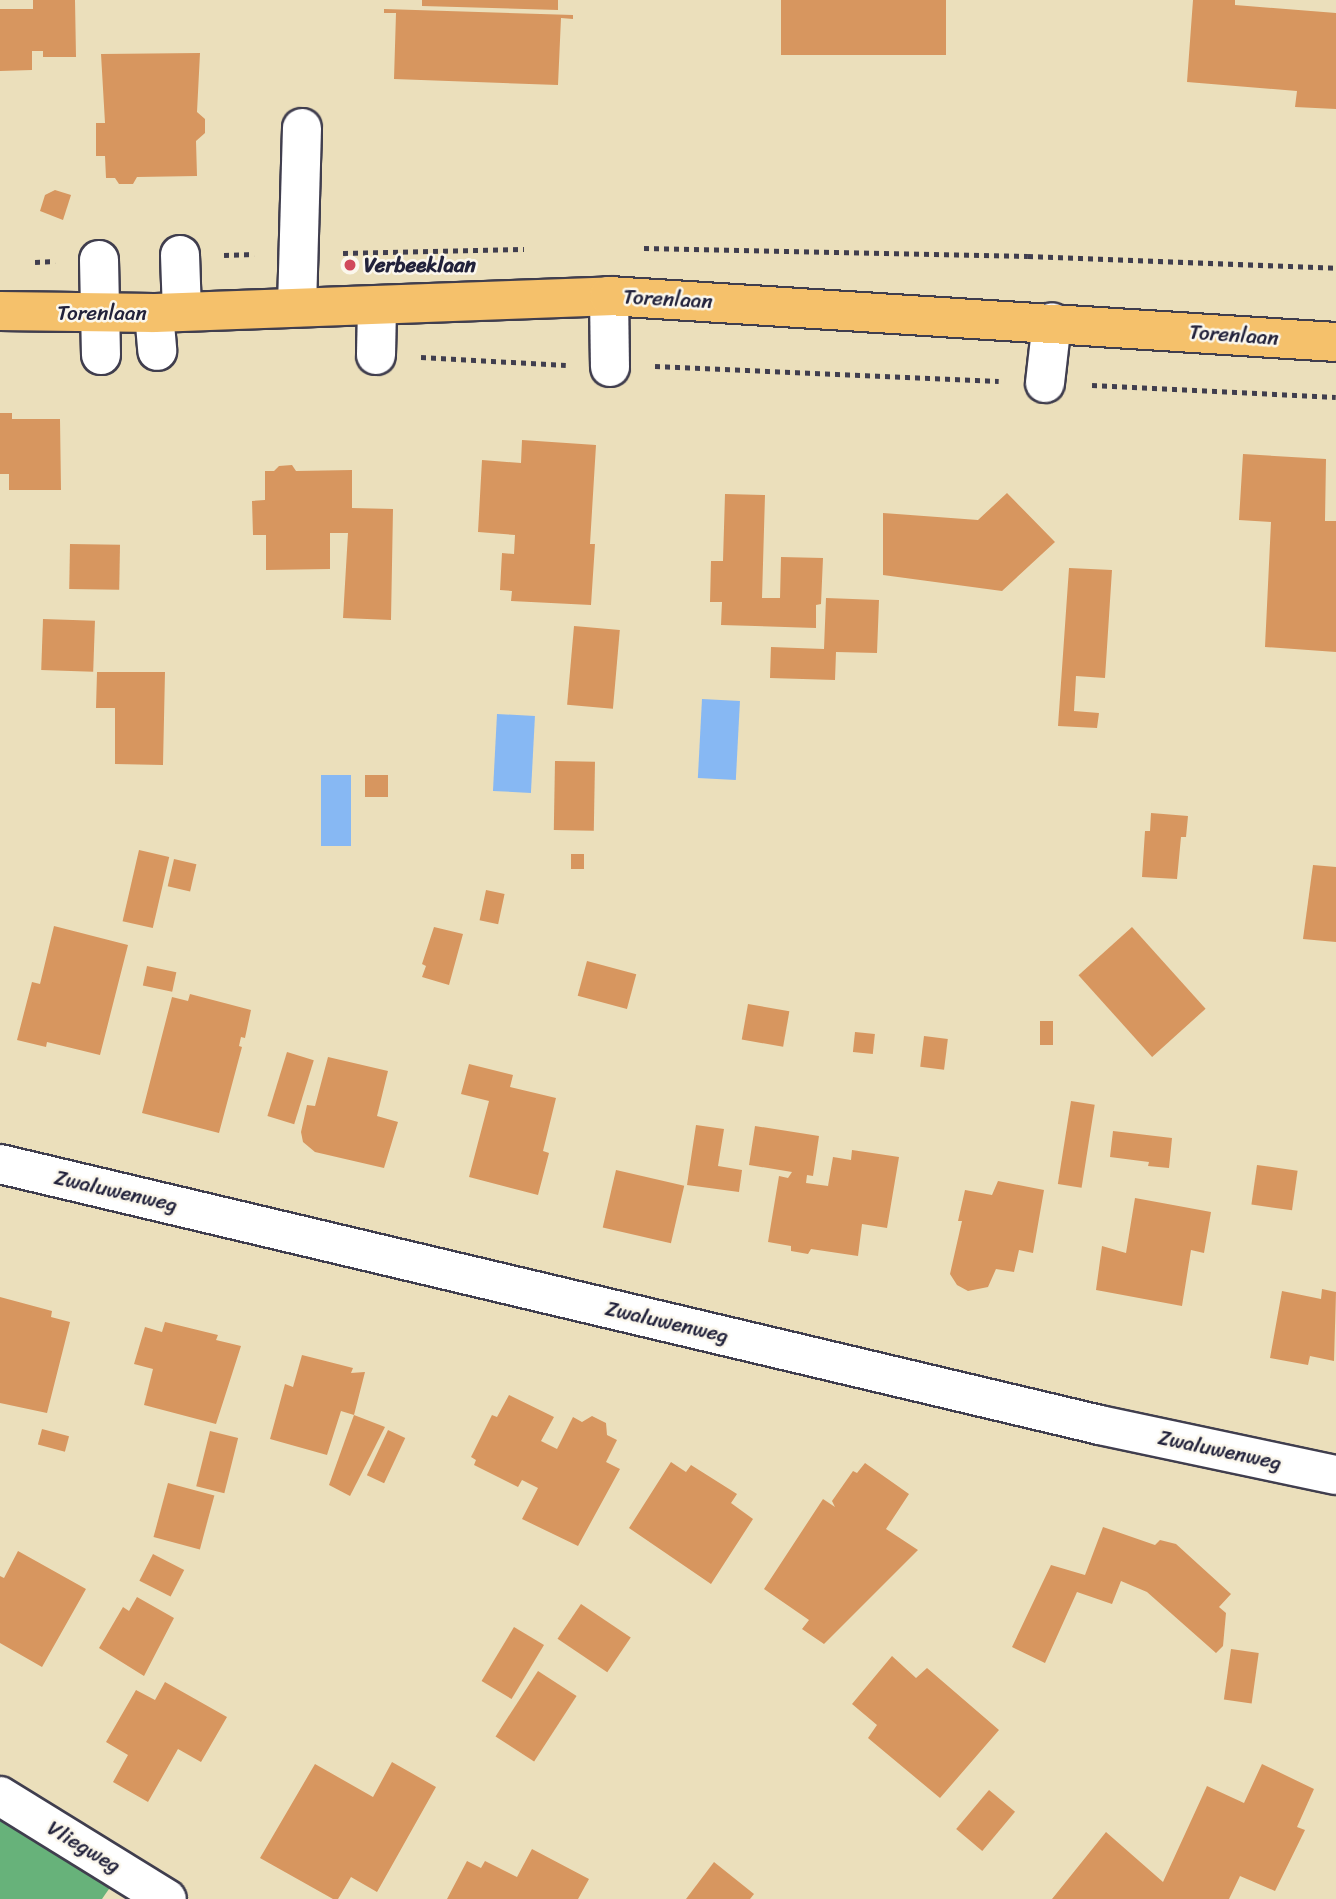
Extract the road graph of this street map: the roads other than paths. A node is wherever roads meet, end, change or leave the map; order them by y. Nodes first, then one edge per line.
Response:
1 (302, 128) dead end
2 (180, 255) dead end
3 (99, 260) dead end
4 (609, 296) junction
5 (377, 306) junction
6 (297, 307) junction
7 (0, 312) edge
8 (168, 312) junction
9 (100, 314) junction
10 (1052, 322) junction
11 (1336, 342) edge
12 (157, 351) dead end
13 (101, 355) dead end
14 (376, 355) road end
15 (610, 367) road end
16 (1045, 383) road end
17 (0, 1164) edge
18 (1336, 1475) edge
19 (0, 1796) edge
20 (167, 1899) edge

1 - 6 street
2 - 8 street
3 - 9 street
4 - 5 main road, Torenlaan
4 - 10 main road, Torenlaan
4 - 15 street
5 - 6 main road, Torenlaan
5 - 14 street
6 - 8 main road, Torenlaan
7 - 9 main road, Torenlaan
8 - 9 main road, Torenlaan
8 - 12 street
9 - 13 street
10 - 11 main road, Torenlaan
10 - 16 street
17 - 18 street, Zwaluwenweg
19 - 20 street, Vliegweg

